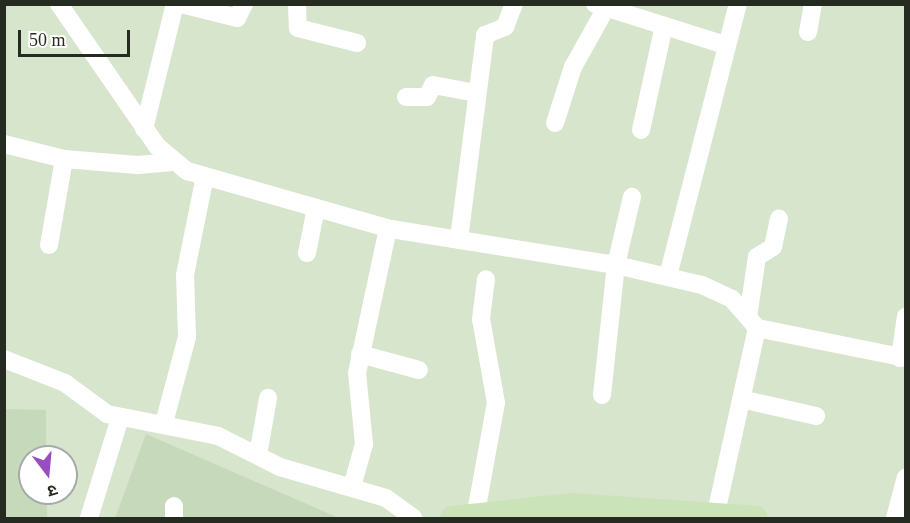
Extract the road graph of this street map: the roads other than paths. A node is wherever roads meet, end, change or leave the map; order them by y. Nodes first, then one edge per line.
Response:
1 (59, 4) edge
2 (175, 4) edge
3 (181, 4) edge
4 (244, 4) edge
5 (297, 4) edge
6 (514, 4) edge
7 (738, 4) edge
8 (813, 4) edge
9 (600, 6) edge
10 (664, 25) junction
11 (808, 32) dead end
12 (357, 43) dead end
13 (725, 45) junction
14 (476, 93) junction
15 (406, 97) dead end
16 (555, 123) dead end
17 (144, 129) junction
18 (641, 130) dead end
19 (4, 144) edge
20 (64, 159) junction
21 (170, 162) junction
22 (205, 176) junction
23 (632, 197) dead end
24 (316, 208) junction
25 (779, 219) dead end
26 (388, 228) junction
27 (459, 239) junction
28 (49, 245) dead end
29 (307, 253) dead end
30 (615, 265) junction
31 (668, 276) junction
32 (486, 279) dead end
33 (906, 316) edge
34 (753, 323) junction
35 (360, 354) junction
36 (903, 358) edge
37 (4, 359) edge
38 (419, 370) dead end
39 (602, 395) dead end
40 (268, 398) dead end
41 (741, 399) junction
42 (816, 416) dead end
43 (120, 418) junction
44 (164, 423) junction
45 (258, 455) junction
46 (906, 477) edge
47 (352, 487) junction
48 (715, 516) edge
49 (467, 518) edge
50 (89, 519) edge
51 (414, 519) edge
52 (563, 519) edge
53 (582, 519) edge
54 (756, 519) edge
55 (895, 519) edge

1 - 17 street
2 - 17 street
3 - 4 street
5 - 12 street
6 - 14 street
7 - 13 street
8 - 11 street
9 - 10 street
9 - 16 street
10 - 13 street
10 - 18 street
13 - 31 street
14 - 15 street
14 - 27 street
17 - 21 street
19 - 20 street
20 - 21 street
20 - 28 street
21 - 22 street
22 - 24 street
22 - 44 street
23 - 30 street
24 - 26 street
24 - 29 street
25 - 34 street
26 - 27 street
26 - 35 street
27 - 30 street
30 - 31 street
30 - 39 street
31 - 34 street
32 - 49 street
33 - 36 street
34 - 36 street
34 - 41 street
35 - 38 street
35 - 47 street
37 - 43 street
40 - 45 street
41 - 42 street
41 - 48 street
43 - 44 street
43 - 50 street
44 - 45 street
45 - 47 street
46 - 55 street
47 - 51 street
48 - 49 main road
48 - 54 main road
52 - 53 main road

